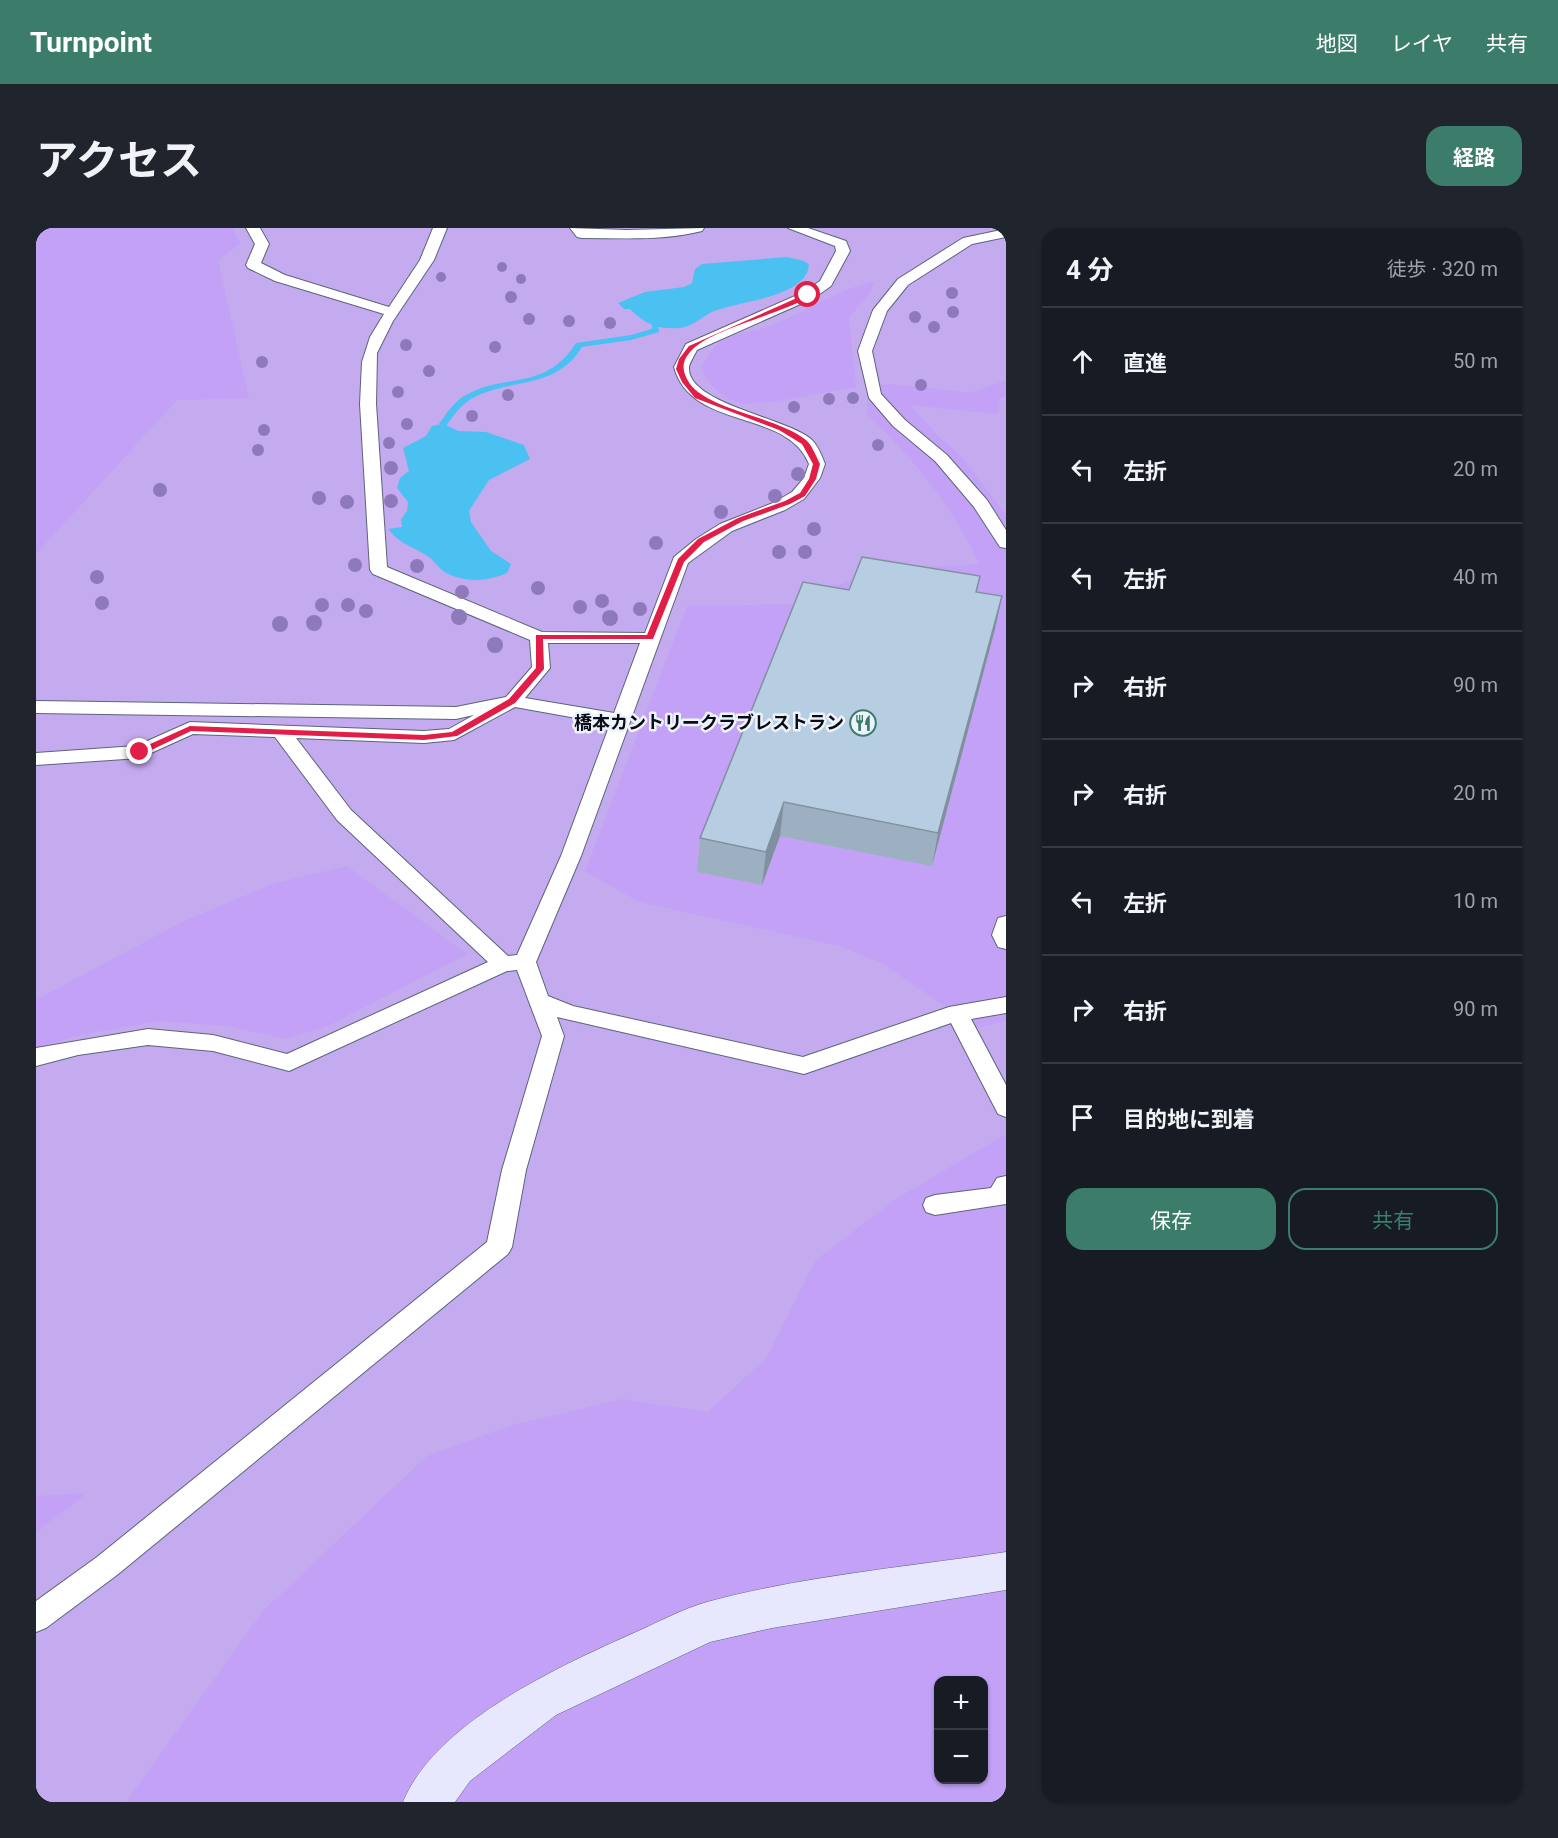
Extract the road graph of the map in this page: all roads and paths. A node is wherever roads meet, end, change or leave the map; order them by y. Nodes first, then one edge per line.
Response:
1 (253, 228) edge
2 (440, 228) edge
3 (577, 228) edge
4 (697, 228) edge
5 (795, 228) edge
6 (1006, 233) edge
7 (391, 312) junction
8 (1006, 543) edge
9 (539, 637) junction
10 (650, 638) junction
11 (512, 701) junction
12 (36, 707) edge
13 (621, 720) junction
14 (283, 734) junction
15 (36, 759) edge
16 (1006, 923) edge
17 (1006, 942) edge
18 (514, 963) junction
19 (539, 1001) junction
20 (1006, 1005) edge
21 (957, 1013) junction
22 (36, 1058) edge
23 (1006, 1108) edge
24 (1006, 1185) edge
25 (935, 1205) dead end
26 (1006, 1570) edge
27 (36, 1618) edge
28 (426, 1802) edge

1 - 7 lane
2 - 7 lane
3 - 4 lane
5 - 10 lane
6 - 8 lane
7 - 9 lane
9 - 10 lane
9 - 11 lane
10 - 13 lane
11 - 12 lane
11 - 13 lane
11 - 14 lane
13 - 18 lane
14 - 15 lane
14 - 18 lane
16 - 17 lane
18 - 19 lane
18 - 22 lane
19 - 21 lane
19 - 27 lane
20 - 21 lane
21 - 23 lane
24 - 25 lane
26 - 28 street

